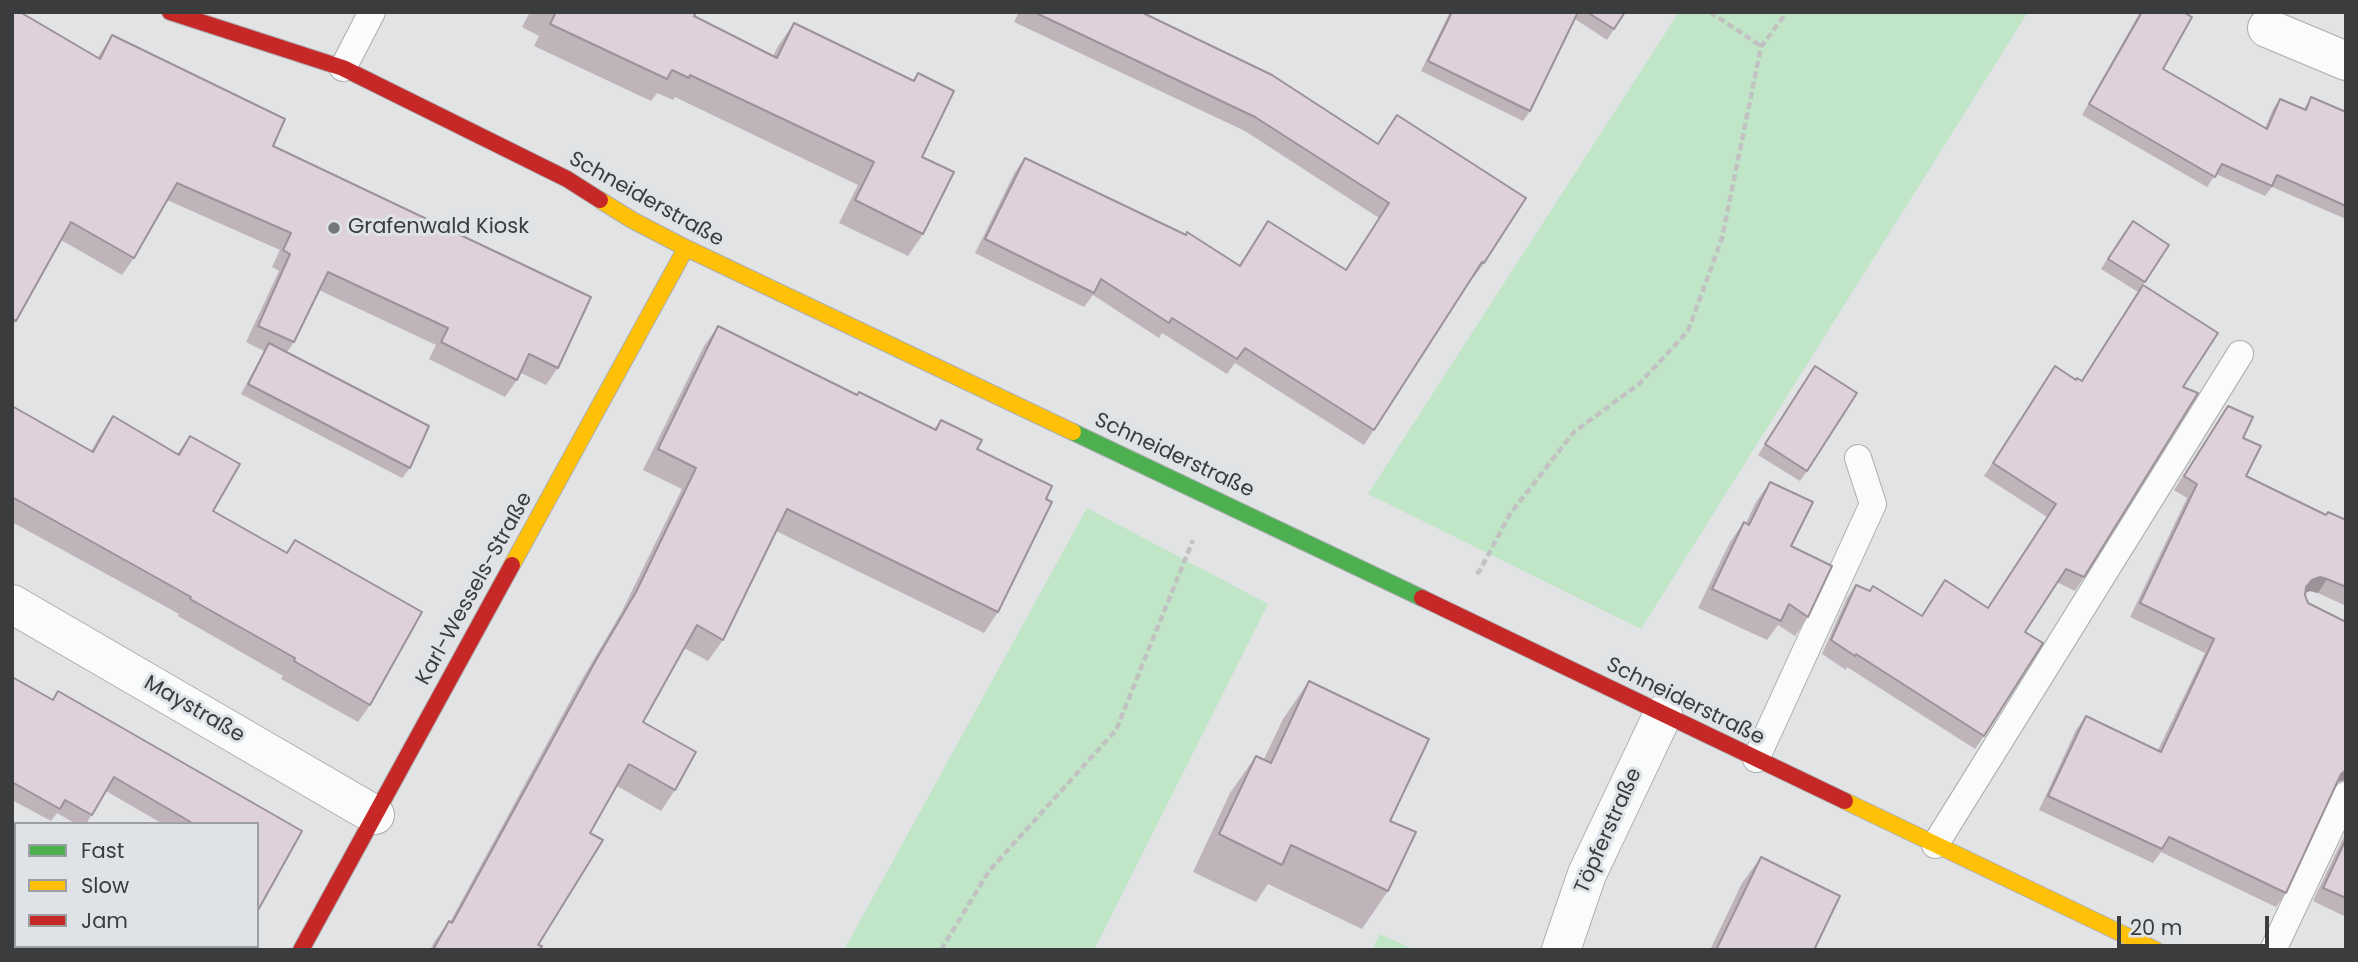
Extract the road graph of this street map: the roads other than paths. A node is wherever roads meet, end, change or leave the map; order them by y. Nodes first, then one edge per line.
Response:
1 (372, 12) edge
2 (175, 13) edge
3 (2267, 28) dead end
4 (2346, 61) edge
5 (343, 68) junction
6 (686, 248) junction
7 (2240, 354) dead end
8 (1858, 458) dead end
9 (12, 604) edge
10 (1663, 714) junction
11 (1756, 759) junction
12 (2346, 795) edge
13 (375, 815) junction
14 (1935, 845) junction
15 (301, 950) edge
16 (1561, 950) edge
17 (2156, 950) edge
18 (2273, 950) edge

1 - 5 lane
2 - 5 street, Schneiderstraße
3 - 4 street
5 - 6 street, Schneiderstraße
6 - 10 street, Schneiderstraße
6 - 13 street, Karl-Wessels-Straße
7 - 14 lane
8 - 11 lane
9 - 13 street, Maystraße
10 - 11 street, Schneiderstraße
10 - 16 street, Töpferstraße
11 - 14 street, Schneiderstraße
12 - 18 lane
13 - 15 street, Karl-Wessels-Straße
14 - 17 street, Schneiderstraße

